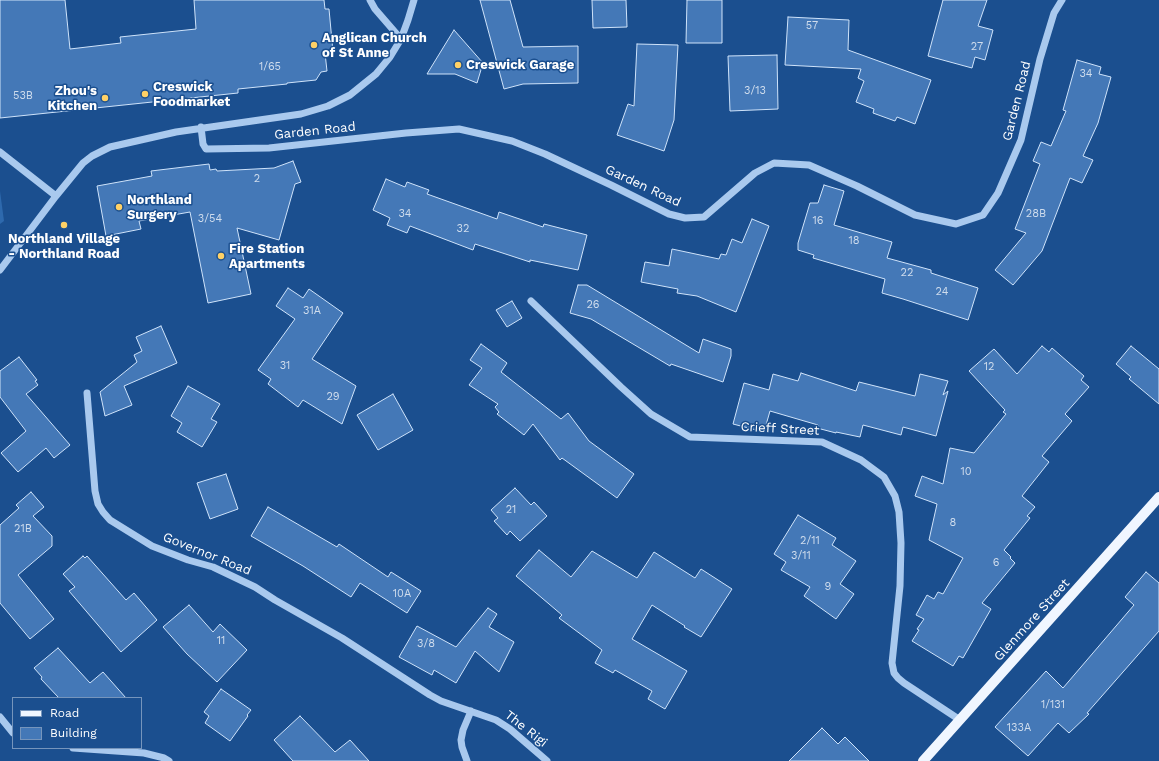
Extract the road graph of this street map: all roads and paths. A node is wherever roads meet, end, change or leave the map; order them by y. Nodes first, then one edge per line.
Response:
1 (370, 0) edge
2 (414, 0) edge
3 (1062, 0) edge
4 (401, 39) junction
5 (201, 127) junction
6 (0, 152) edge
7 (56, 196) junction
8 (0, 270) edge
9 (531, 301) dead end
10 (87, 393) dead end
11 (1159, 497) edge
12 (471, 712) junction
13 (0, 717) edge
14 (960, 720) junction
15 (12, 732) edge
16 (87, 749) edge
17 (169, 761) edge
18 (467, 761) edge
19 (547, 761) edge
20 (923, 761) edge

1 - 4 street
2 - 4 street
3 - 5 street, Garden Road
4 - 5 street
5 - 7 street
6 - 7 street
7 - 8 street
9 - 14 street, Crieff Street
10 - 12 street, Governor Road
11 - 14 main road, Glenmore Street
12 - 18 street
12 - 19 street, The Rigi
13 - 15 street
14 - 20 main road, Glenmore Street
16 - 17 street

